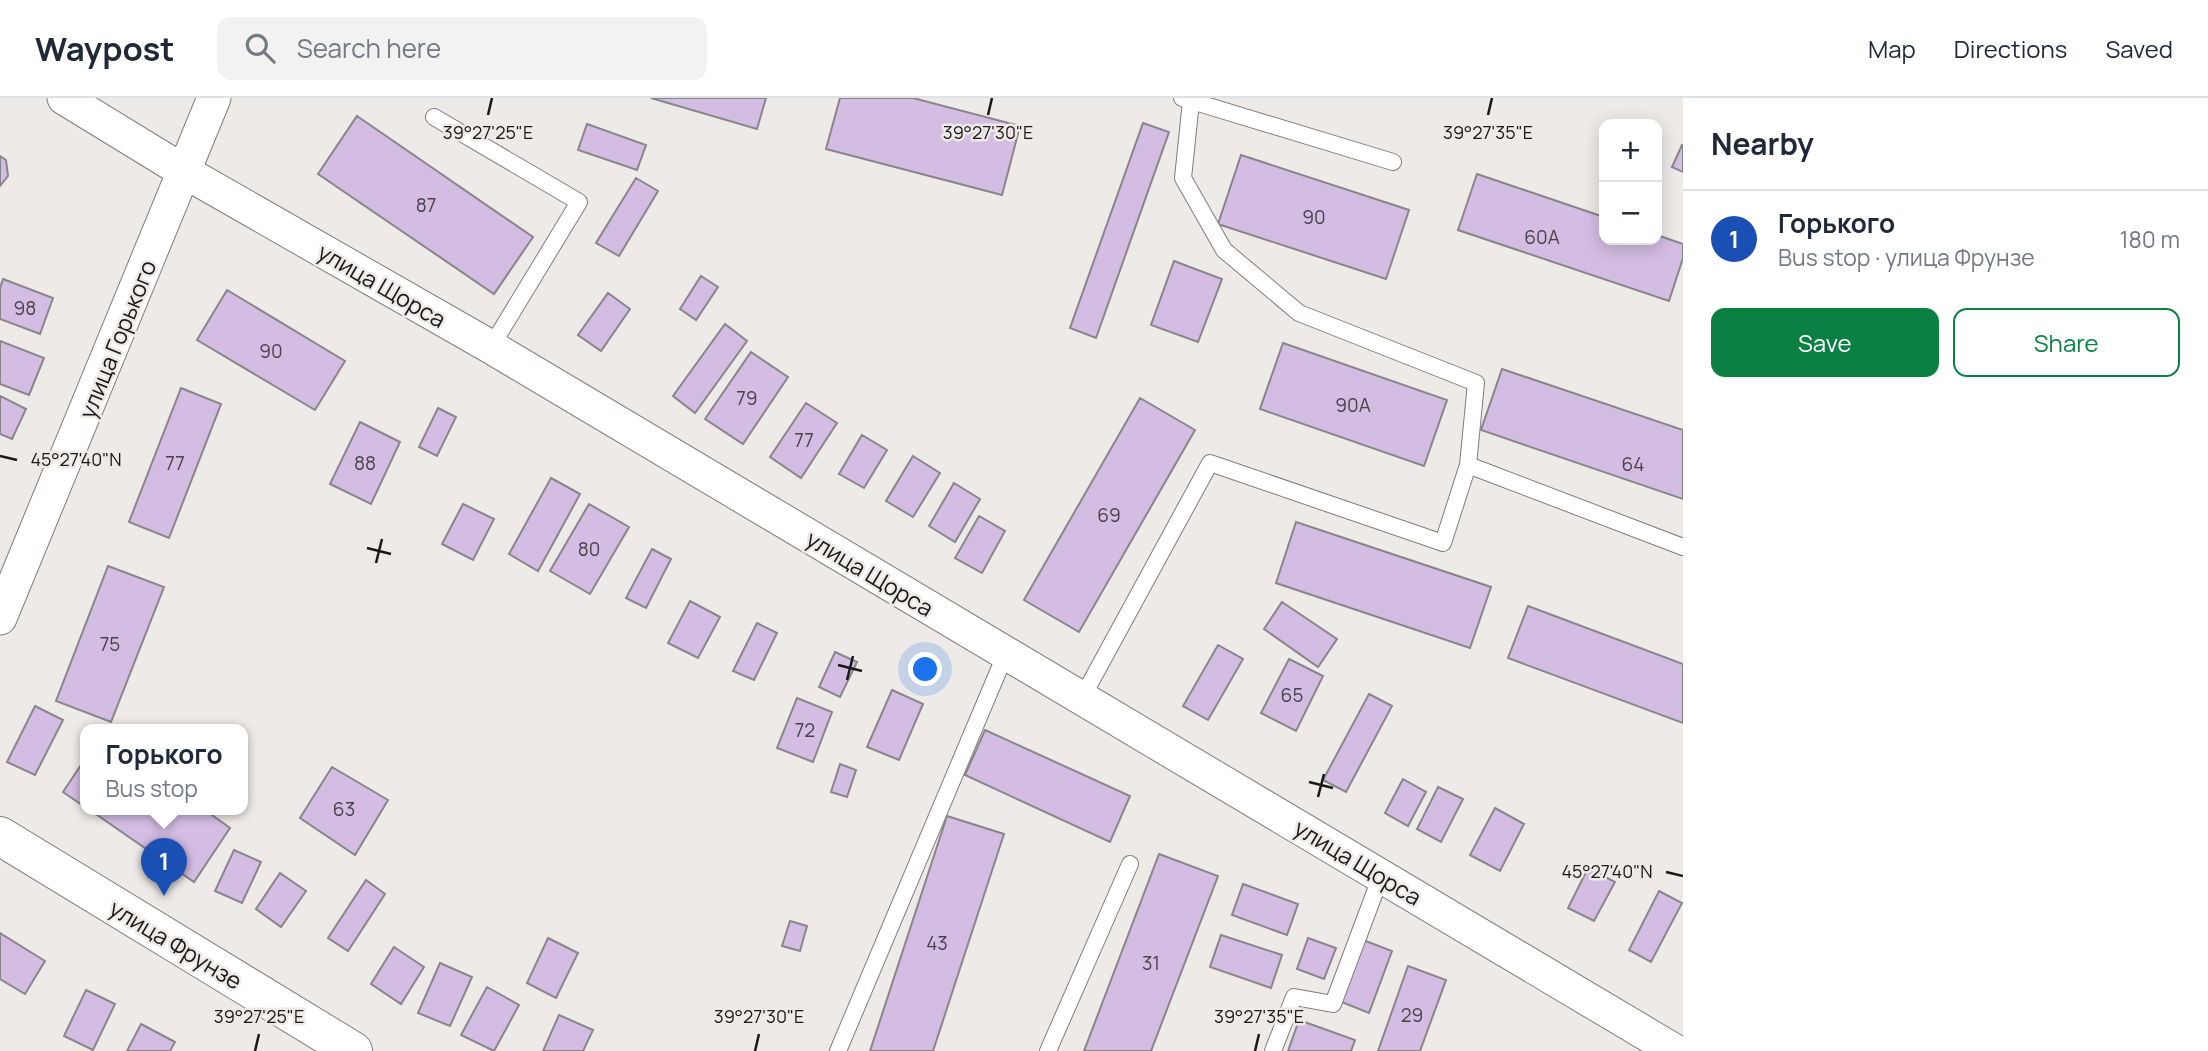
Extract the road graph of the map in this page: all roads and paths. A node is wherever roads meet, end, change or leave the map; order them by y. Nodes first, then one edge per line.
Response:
1 (64, 98) edge
2 (214, 98) edge
3 (1186, 99) edge
4 (434, 117) dead end
5 (1393, 163) dead end
6 (186, 172) junction
7 (491, 347) junction
8 (1468, 465) junction
9 (1683, 547) edge
10 (0, 618) edge
11 (1006, 653) junction
12 (1082, 698) junction
13 (0, 836) edge
14 (1130, 864) dead end
15 (1381, 876) junction
16 (353, 1051) edge
17 (838, 1051) edge
18 (1048, 1051) edge
19 (1273, 1051) edge
20 (1675, 1051) edge

1 - 6 street, улица Щорса
2 - 6 street, улица Горького
3 - 5 lane
3 - 8 lane
4 - 7 lane
6 - 7 street, улица Щорса
6 - 10 street, улица Горького
7 - 11 street, улица Щорса
8 - 9 lane
8 - 12 lane
11 - 12 street, улица Щорса
11 - 17 lane
12 - 15 street, улица Щорса
13 - 16 main road, улица Фрунзе
14 - 18 lane
15 - 19 lane
15 - 20 street, улица Щорса

